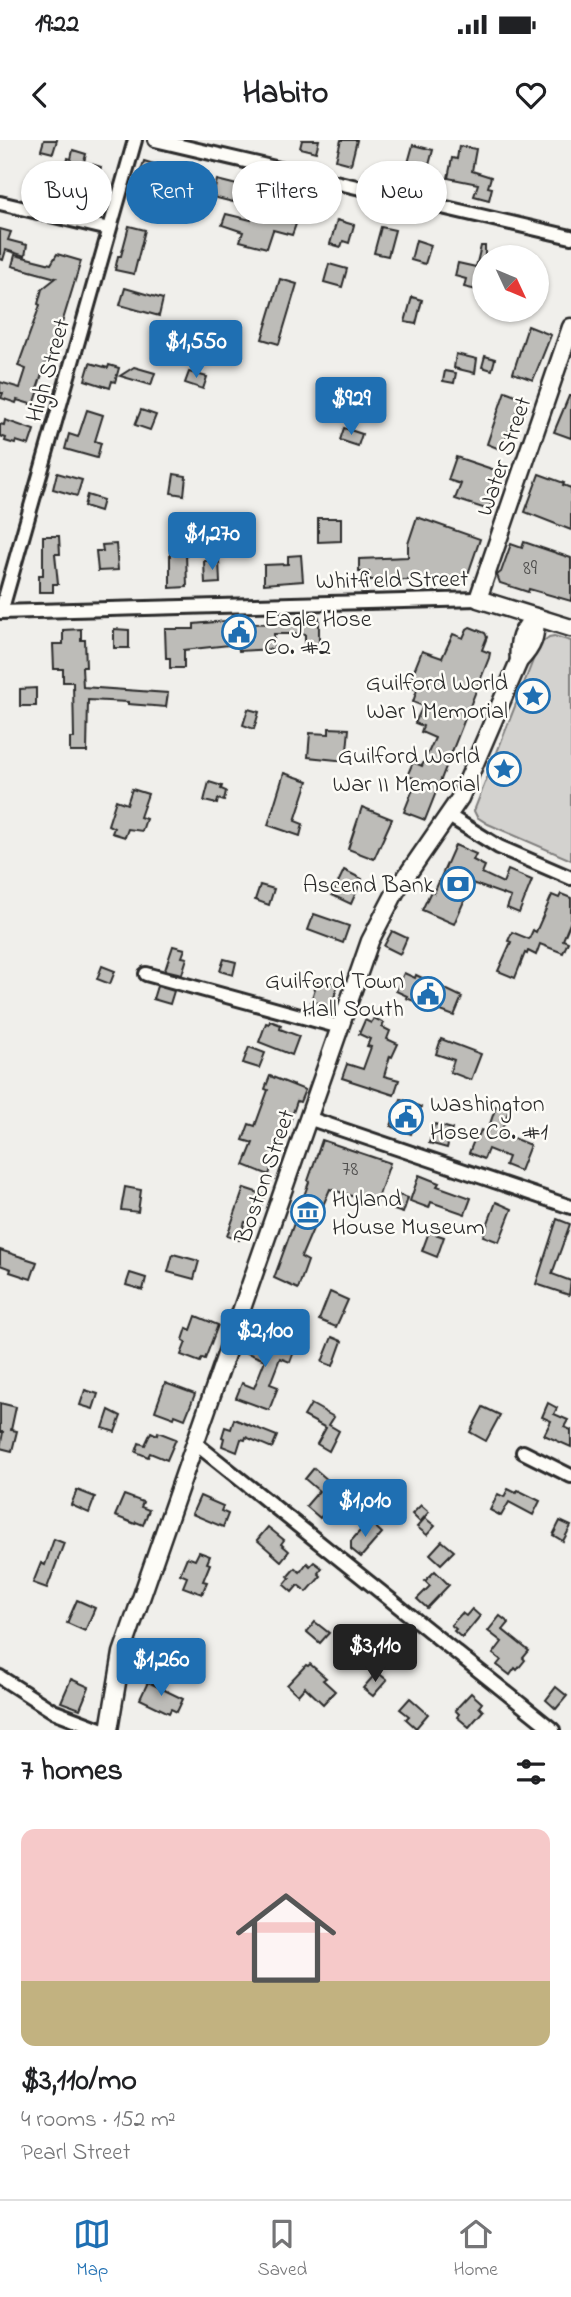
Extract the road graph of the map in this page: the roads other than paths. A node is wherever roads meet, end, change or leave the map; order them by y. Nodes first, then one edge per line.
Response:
1 (135, 140) edge
2 (155, 140) edge
3 (0, 203) edge
4 (109, 229) junction
5 (571, 237) edge
6 (571, 327) edge
7 (478, 599) junction
8 (0, 612) edge
9 (535, 617) junction
10 (571, 628) edge
11 (449, 816) junction
12 (571, 878) edge
13 (146, 974) dead end
14 (340, 1027) junction
15 (308, 1118) junction
16 (571, 1207) edge
17 (195, 1443) junction
18 (523, 1452) dead end
19 (571, 1476) edge
20 (0, 1677) edge
21 (103, 1730) edge
22 (108, 1730) edge
23 (553, 1730) edge

1 - 4 street, High Street
2 - 5 street
3 - 4 street
4 - 8 street, High Street
6 - 7 main road, Water Street
7 - 8 street, Whitfield Street
7 - 9 main road, Whitfield Street
9 - 10 main road, Whitfield Street
9 - 11 main road, Boston Street
11 - 12 street
11 - 14 main road, Boston Street
13 - 14 street
14 - 15 main road, Boston Street
15 - 16 street
15 - 17 main road, Boston Street
17 - 22 main road, Boston Street
17 - 23 street
18 - 19 street
20 - 21 street

